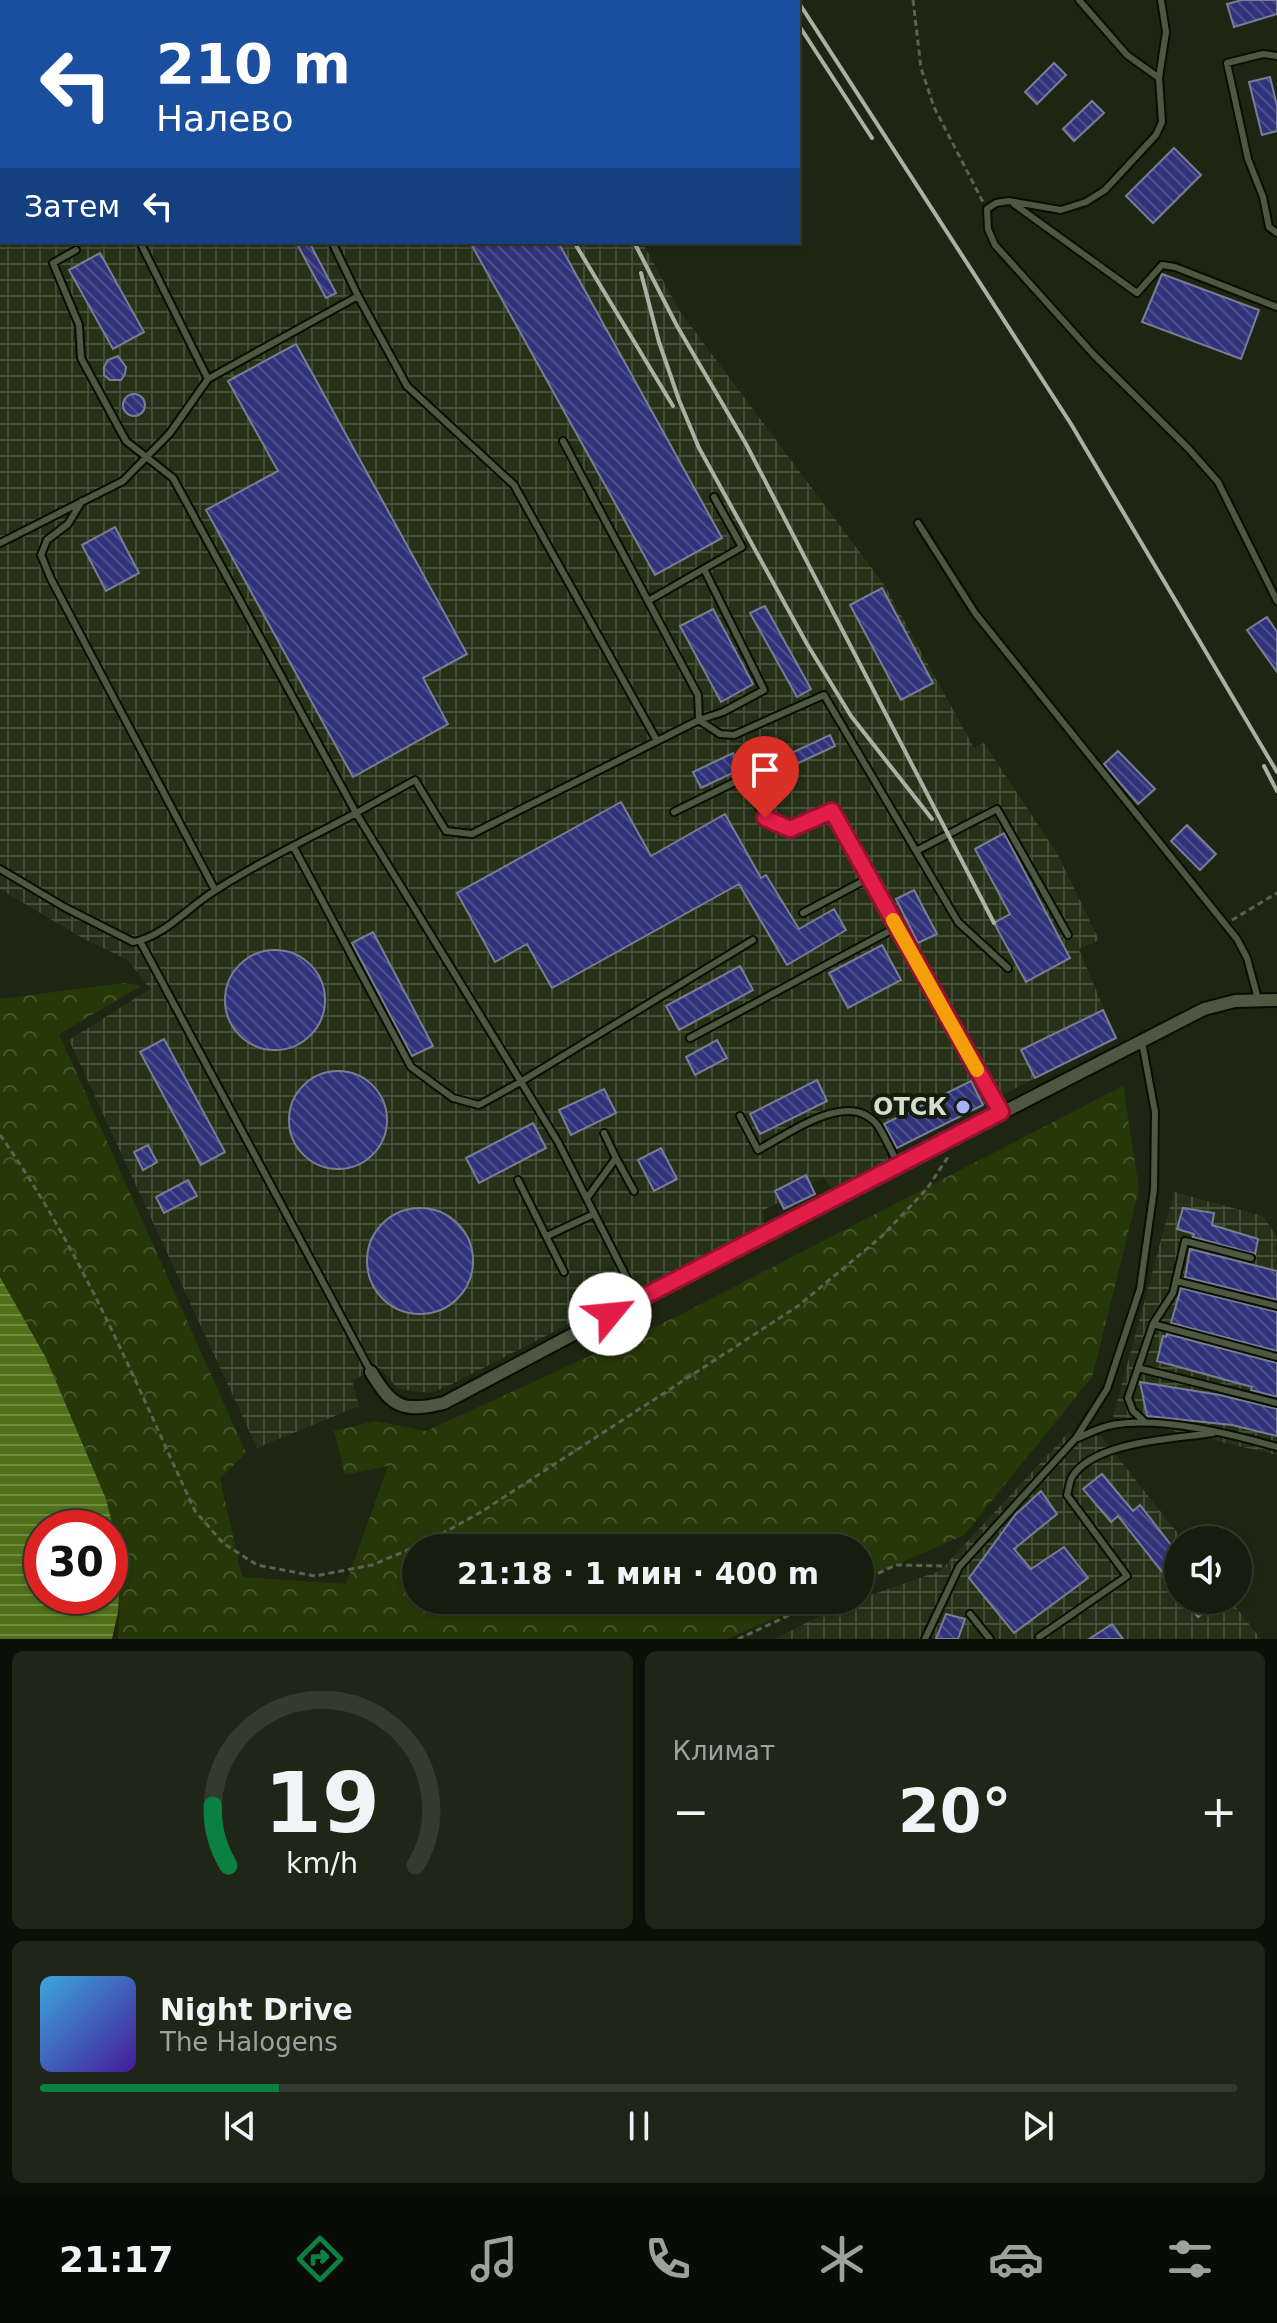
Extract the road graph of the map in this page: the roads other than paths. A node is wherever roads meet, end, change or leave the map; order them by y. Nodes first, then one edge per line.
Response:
1 (1079, 0) edge
2 (1161, 0) edge
3 (1277, 56) edge
4 (1159, 78) junction
5 (1009, 201) junction
6 (1277, 233) edge
7 (141, 244) edge
8 (333, 244) edge
9 (76, 250) dead end
10 (358, 296) junction
11 (1277, 307) edge
12 (208, 379) junction
13 (563, 441) dead end
14 (147, 458) junction
15 (714, 497) dead end
16 (82, 501) junction
17 (918, 523) dead end
18 (0, 543) edge
19 (704, 569) junction
20 (648, 601) junction
21 (1277, 601) edge
22 (699, 720) junction
23 (656, 739) junction
24 (759, 807) dead end
25 (674, 812) dead end
26 (356, 813) junction
27 (765, 818) dead end
28 (293, 846) junction
29 (918, 850) junction
30 (0, 869) edge
31 (871, 877) junction
32 (215, 890) junction
33 (803, 913) dead end
34 (897, 927) junction
35 (1068, 935) dead end
36 (753, 940) dead end
37 (140, 941) junction
38 (1008, 968) dead end
39 (1258, 999) junction
40 (1277, 1000) edge
41 (690, 1038) dead end
42 (1142, 1042) junction
43 (522, 1081) junction
44 (1001, 1112) junction
45 (740, 1116) dead end
46 (604, 1133) dead end
47 (616, 1158) junction
48 (899, 1166) junction
49 (518, 1180) dead end
50 (634, 1191) dead end
51 (587, 1198) junction
52 (594, 1214) junction
53 (547, 1236) junction
54 (1251, 1258) dead end
55 (564, 1272) dead end
56 (1176, 1281) junction
57 (638, 1300) junction
58 (1277, 1306) edge
59 (1153, 1324) junction
60 (1277, 1357) edge
61 (1138, 1368) junction
62 (371, 1372) joint
63 (1277, 1403) edge
64 (1145, 1422) junction
65 (1213, 1433) junction
66 (1076, 1438) junction
67 (1277, 1447) edge
68 (970, 1614) dead end
69 (1039, 1637) edge
70 (925, 1639) edge
71 (990, 1639) edge

1 - 4 lane
2 - 4 lane
3 - 6 lane
4 - 5 lane
5 - 11 lane
5 - 21 lane
7 - 12 lane
8 - 10 lane
9 - 14 lane
10 - 12 lane
10 - 23 lane
12 - 14 lane
13 - 20 lane
14 - 16 lane
14 - 26 lane
15 - 19 lane
16 - 18 lane
16 - 32 lane
17 - 39 lane
19 - 20 lane
19 - 22 lane
20 - 22 lane
22 - 23 lane
22 - 29 lane
23 - 26 lane
24 - 25 lane
26 - 28 lane
26 - 43 lane
27 - 31 lane
28 - 32 lane
28 - 43 lane
29 - 35 lane
29 - 38 lane
30 - 37 lane
31 - 33 lane
31 - 34 lane
32 - 37 lane
34 - 41 lane
34 - 44 lane
36 - 43 lane
37 - 62 lane
39 - 40 street
39 - 42 street
42 - 44 street
42 - 66 lane
43 - 51 lane
44 - 48 street
45 - 48 lane
46 - 47 lane
47 - 50 lane
47 - 51 lane
48 - 57 street
49 - 53 lane
51 - 52 lane
52 - 53 lane
52 - 57 lane
53 - 55 lane
54 - 56 lane
56 - 58 lane
56 - 59 lane
57 - 62 street
59 - 60 lane
59 - 61 lane
61 - 63 lane
61 - 64 lane
64 - 65 lane
64 - 66 lane
65 - 67 lane
65 - 69 lane
66 - 70 lane
68 - 71 lane

